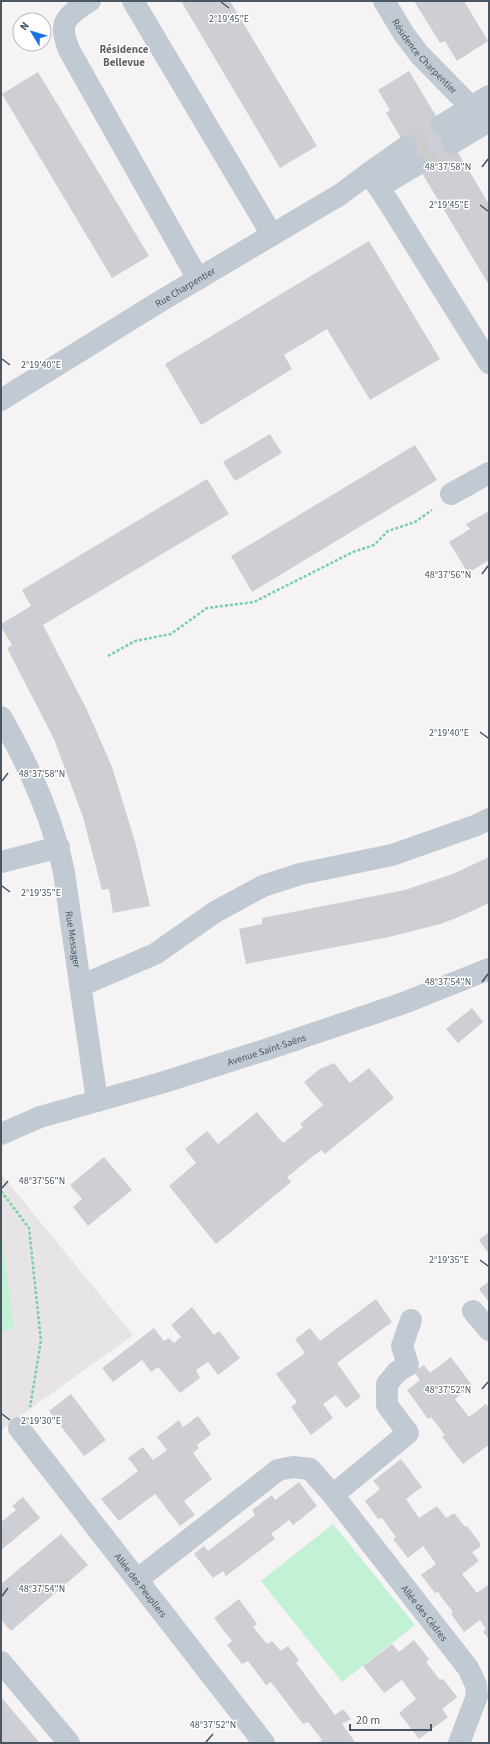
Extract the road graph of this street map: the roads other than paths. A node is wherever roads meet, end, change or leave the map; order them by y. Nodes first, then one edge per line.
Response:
1 (90, 1) edge
2 (133, 1) edge
3 (384, 1) edge
4 (480, 102) edge
5 (489, 121) edge
6 (411, 156) tunnel mouth
7 (374, 180) junction
8 (272, 235) junction
9 (198, 279) junction
10 (489, 363) edge
11 (1, 400) edge
12 (489, 473) edge
13 (451, 494) road end
14 (1, 717) edge
15 (489, 819) edge
16 (59, 847) junction
17 (1, 862) edge
18 (489, 969) edge
19 (80, 986) junction
20 (97, 1101) junction
21 (40, 1117) junction
22 (1, 1122) edge
23 (1, 1134) edge
24 (473, 1311) dead end
25 (411, 1320) dead end
26 (489, 1330) edge
27 (22, 1431) road end
28 (333, 1495) junction
29 (138, 1579) junction
30 (1, 1662) edge
31 (483, 1680) edge
32 (69, 1743) edge
33 (264, 1743) edge
34 (459, 1743) edge

1 - 9 street
2 - 8 street
3 - 4 street, Résidence Charpentier
4 - 5 street
6 - 7 street, Rue Charpentier
7 - 8 street, Rue Charpentier
7 - 10 street
8 - 9 street, Rue Charpentier
9 - 11 street, Rue Charpentier
12 - 13 street
14 - 16 street, Rue Messager
15 - 19 street
16 - 17 street
16 - 19 street, Rue Messager
18 - 20 street, Avenue Saint-Saëns
19 - 20 street, Rue Messager
20 - 21 street, Avenue Saint-Saëns
21 - 22 street, Avenue Saint-Saëns
21 - 23 street, Avenue Saint-Saëns
24 - 26 street
25 - 28 street
27 - 29 street, Allée des Peupliers
28 - 29 street, Allée des Cèdres
28 - 31 street, Allée des Cèdres
29 - 33 street, Allée des Peupliers
30 - 32 street
31 - 34 street, Allée des Cèdres

